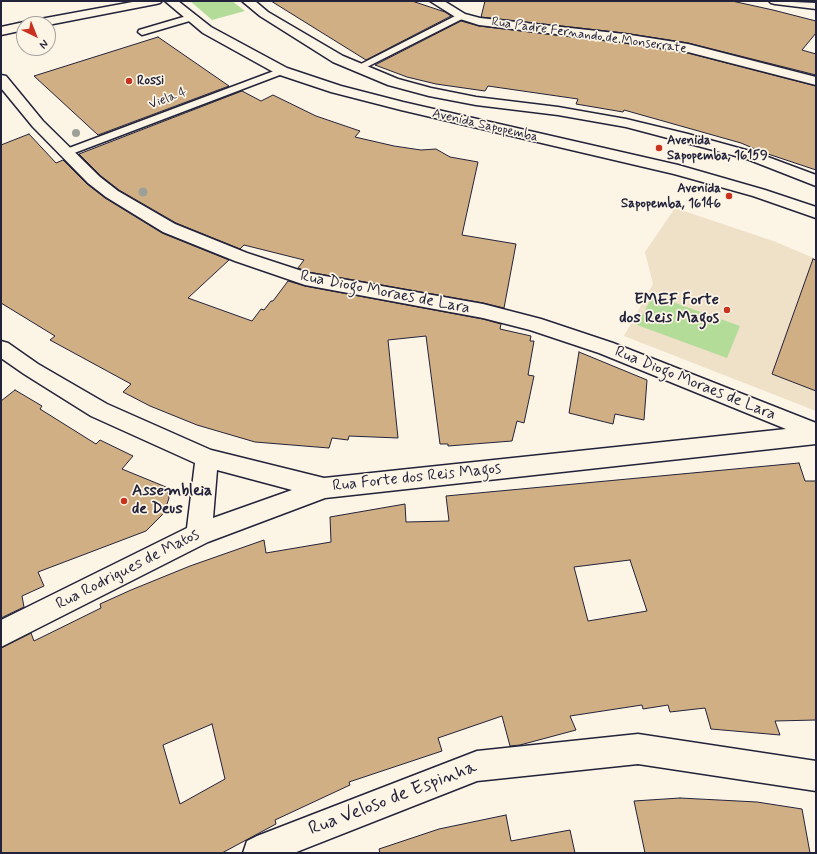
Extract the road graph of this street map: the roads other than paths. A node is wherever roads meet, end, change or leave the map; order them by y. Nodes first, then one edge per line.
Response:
1 (156, 1) edge
2 (171, 1) edge
3 (248, 1) edge
4 (436, 1) edge
5 (775, 1) edge
6 (797, 4) junction
7 (816, 6) edge
8 (457, 10) edge
9 (816, 12) edge
10 (190, 18) junction
11 (56, 20) edge
12 (16, 28) edge
13 (1, 31) edge
14 (142, 32) dead end
15 (358, 68) junction
16 (282, 71) junction
17 (1, 79) edge
18 (815, 79) edge
19 (9, 100) edge
20 (65, 153) junction
21 (816, 181) edge
22 (816, 213) edge
23 (1, 348) edge
24 (816, 432) edge
25 (816, 435) edge
26 (207, 458) junction
27 (324, 488) junction
28 (199, 534) junction
29 (1, 634) edge
30 (816, 776) edge
31 (259, 853) edge

1 - 11 street
2 - 10 street, Avenida Sapopemba
3 - 15 street, Avenida Sapopemba
4 - 8 street, Rua Padre Fernando de Monserrate
5 - 6 street
6 - 7 street
6 - 9 street
8 - 15 lane
8 - 18 street, Rua Padre Fernando de Monserrate
10 - 14 lane
10 - 16 street, Avenida Sapopemba
12 - 13 street
15 - 21 street, Avenida Sapopemba
16 - 20 lane, Viela 4
16 - 22 street, Avenida Sapopemba
17 - 19 street, Rua Diogo Moraes de Lara
19 - 20 street, Rua Diogo Moraes de Lara
20 - 24 street, Rua Diogo Moraes de Lara
23 - 26 street, Rua Forte dos Reis Magos
25 - 27 street, Rua Forte dos Reis Magos
26 - 27 street, Rua Forte dos Reis Magos
26 - 28 street
27 - 28 street, Rua Rodrigues de Matos
28 - 29 street, Rua Rodrigues de Matos
30 - 31 street, Rua Veloso de Espinha

